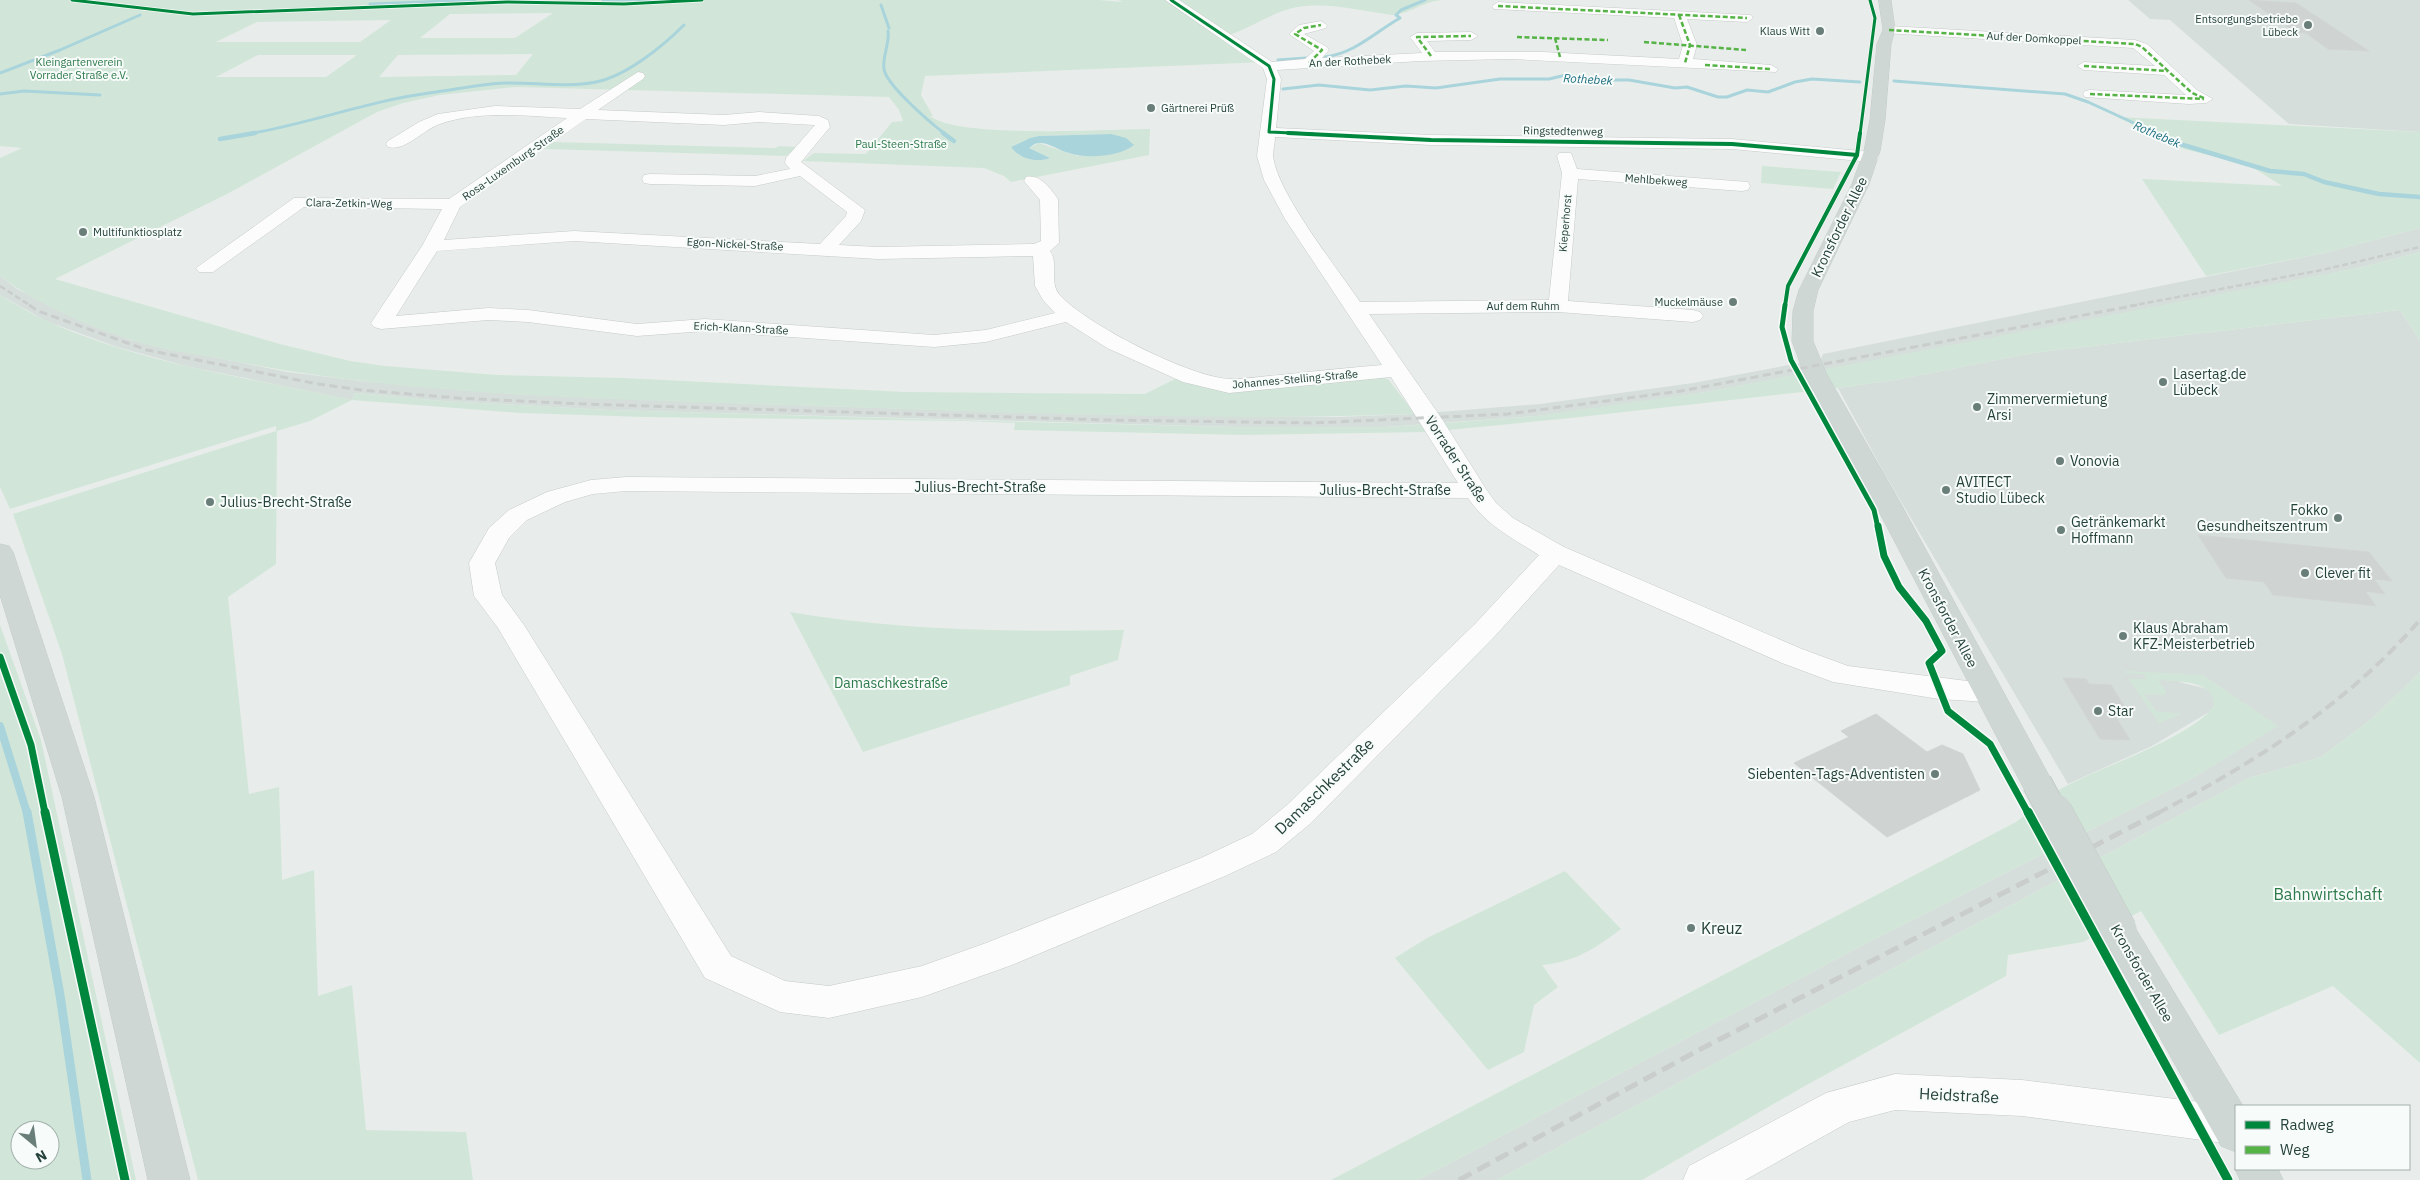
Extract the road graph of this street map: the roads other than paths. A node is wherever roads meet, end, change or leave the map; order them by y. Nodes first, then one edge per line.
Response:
1 (1171, 0) edge
2 (1658, 0) edge
3 (1884, 0) edge
4 (1498, 6) dead end
5 (1661, 14) junction
6 (1679, 15) junction
7 (1747, 18) dead end
8 (1321, 26) dead end
9 (1889, 30) junction
10 (1471, 36) dead end
11 (1517, 37) dead end
12 (1555, 38) junction
13 (1608, 40) dead end
14 (1644, 42) dead end
15 (1690, 45) junction
16 (1746, 50) dead end
17 (1432, 56) junction
18 (1560, 57) junction
19 (1309, 63) junction
20 (1685, 64) junction
21 (1269, 66) junction
22 (2084, 66) dead end
23 (1771, 70) dead end
24 (2168, 71) junction
25 (638, 76) dead end
26 (2090, 94) dead end
27 (584, 114) junction
28 (1269, 132) junction
29 (1561, 141) junction
30 (394, 144) dead end
31 (1871, 157) junction
32 (802, 171) junction
33 (1570, 173) junction
34 (650, 179) dead end
35 (1032, 181) dead end
36 (1742, 186) dead end
37 (453, 204) junction
38 (431, 246) junction
39 (826, 249) junction
40 (1038, 250) junction
41 (206, 268) dead end
42 (1558, 306) junction
43 (1353, 308) junction
44 (1069, 315) junction
45 (1693, 316) dead end
46 (381, 323) joint
47 (1397, 370) junction
48 (1475, 491) junction
49 (498, 534) joint
50 (0, 552) edge
51 (1555, 553) junction
52 (1988, 692) junction
53 (2234, 1129) edge
54 (169, 1180) edge
55 (1704, 1180) edge

1 - 21 street
2 - 5 street
3 - 9 main road
4 - 5 street
5 - 6 street
6 - 7 street
6 - 15 street
8 - 19 street
9 - 24 street, Auf der Domkoppel
9 - 31 main road, Kronsforder Allee
10 - 17 street
11 - 12 street
12 - 13 street
12 - 18 street
14 - 15 street
15 - 16 street
15 - 20 street
17 - 18 street, An der Rothebek
17 - 19 street, An der Rothebek
18 - 20 street, An der Rothebek
19 - 21 street, An der Rothebek
20 - 23 street, An der Rothebek
21 - 28 street, Vorrader Straße
22 - 24 street, Auf der Domkoppel
24 - 26 street, Auf der Domkoppel
25 - 27 street, Rosa-Luxemburg-Straße
27 - 30 street
27 - 32 street
27 - 37 street, Rosa-Luxemburg-Straße
28 - 29 street, Ringstedtenweg
28 - 43 street, Vorrader Straße
29 - 31 street, Ringstedtenweg
29 - 33 street, Kieperhorst
31 - 52 main road, Kronsforder Allee
32 - 34 street
32 - 39 street
33 - 36 street, Mehlbekweg
33 - 42 street, Kieperhorst
35 - 40 street
37 - 38 street, Rosa-Luxemburg-Straße
37 - 41 street, Clara-Zetkin-Weg
38 - 39 street, Egon-Nickel-Straße
38 - 46 street, Rosa-Luxemburg-Straße
39 - 40 street, Egon-Nickel-Straße
40 - 44 street, Johannes-Stelling-Straße
42 - 43 street, Auf dem Ruhm
42 - 45 street, Auf dem Ruhm
43 - 47 street, Vorrader Straße
44 - 46 street, Erich-Klann-Straße
44 - 47 street, Johannes-Stelling-Straße
47 - 48 street, Vorrader Straße
48 - 49 street, Julius-Brecht-Straße
48 - 51 street, Vorrader Straße
49 - 51 street, Damaschkestraße
50 - 54 main road
51 - 52 street, Vorrader Straße
52 - 53 main road, Kronsforder Allee, bridge
53 - 55 street, Heidstraße

